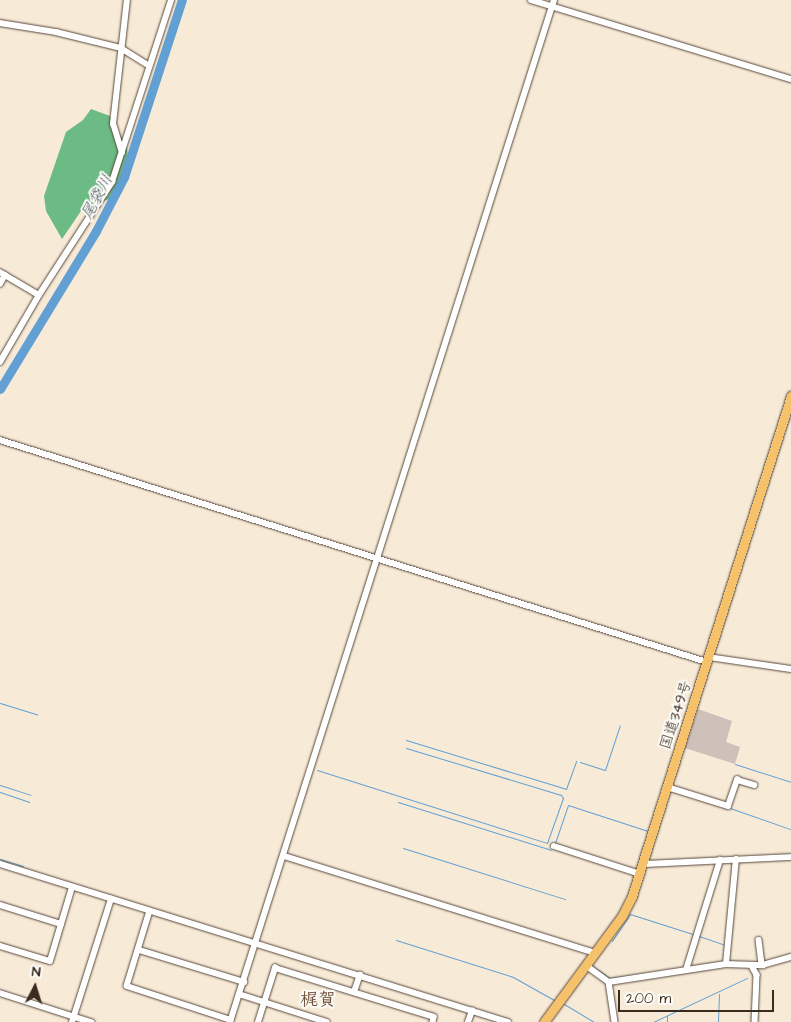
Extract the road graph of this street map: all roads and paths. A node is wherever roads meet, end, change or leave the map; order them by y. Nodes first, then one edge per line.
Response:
1 (127, 0) edge
2 (171, 0) edge
3 (531, 0) edge
4 (553, 3) edge
5 (0, 23) edge
6 (121, 48) junction
7 (148, 65) junction
8 (791, 79) edge
9 (122, 153) junction
10 (3, 274) edge
11 (0, 284) edge
12 (39, 295) junction
13 (0, 362) edge
14 (791, 396) edge
15 (0, 440) edge
16 (377, 559) junction
17 (708, 660) junction
18 (791, 669) edge
19 (754, 785) dead end
20 (667, 787) junction
21 (554, 846) dead end
22 (284, 856) junction
23 (791, 857) edge
24 (736, 859) junction
25 (720, 860) junction
26 (0, 864) edge
27 (643, 864) junction
28 (640, 874) junction
29 (72, 887) junction
30 (111, 899) junction
31 (0, 905) edge
32 (150, 912) junction
33 (61, 924) junction
34 (759, 940) dead end
35 (257, 945) junction
36 (0, 946) edge
37 (139, 950) junction
38 (596, 953) junction
39 (791, 957) edge
40 (726, 964) junction
41 (587, 966) junction
42 (752, 966) junction
43 (762, 966) junction
44 (686, 970) junction
45 (360, 975) junction
46 (244, 982) junction
47 (609, 982) junction
48 (354, 992) junction
49 (0, 993) edge
50 (240, 994) junction
51 (264, 1002) junction
52 (472, 1011) junction
53 (73, 1019) edge
54 (230, 1021) edge
55 (91, 1022) edge
56 (258, 1022) edge
57 (327, 1022) edge
58 (432, 1022) edge
59 (468, 1022) edge
60 (508, 1022) edge
61 (544, 1022) edge
62 (615, 1022) edge
63 (754, 1022) edge

1 - 6 street
2 - 7 street
3 - 4 street
4 - 8 street
4 - 16 street
5 - 6 street
6 - 7 street
6 - 9 street
7 - 9 street
9 - 12 street
10 - 11 street
10 - 12 street
12 - 13 street
14 - 17 highway, 国道349号
15 - 16 street
16 - 17 street
16 - 22 street
17 - 18 street
17 - 20 highway, 国道349号
19 - 20 street
20 - 27 highway, 国道349号
21 - 28 street
22 - 35 street
22 - 38 street
23 - 24 street
24 - 25 street
24 - 40 street
25 - 27 street
25 - 44 street
26 - 29 street
27 - 28 highway, 国道349号
28 - 38 highway, 国道349号
29 - 30 street
29 - 33 street
30 - 32 street
30 - 53 street
31 - 33 street
32 - 35 street
32 - 37 street
33 - 36 street
34 - 43 street
35 - 45 street
35 - 46 street
37 - 46 street
37 - 54 street
38 - 41 highway, 国道349号
39 - 43 street
40 - 42 street
40 - 44 street
41 - 47 street
41 - 61 highway, 国道349号
42 - 43 street
42 - 63 street
44 - 47 street
45 - 48 street
45 - 52 street
46 - 50 street
47 - 62 street
48 - 51 street
48 - 58 street
49 - 53 street
50 - 51 street
50 - 54 street
51 - 56 street
51 - 57 street
52 - 59 street
52 - 60 street
53 - 55 street

